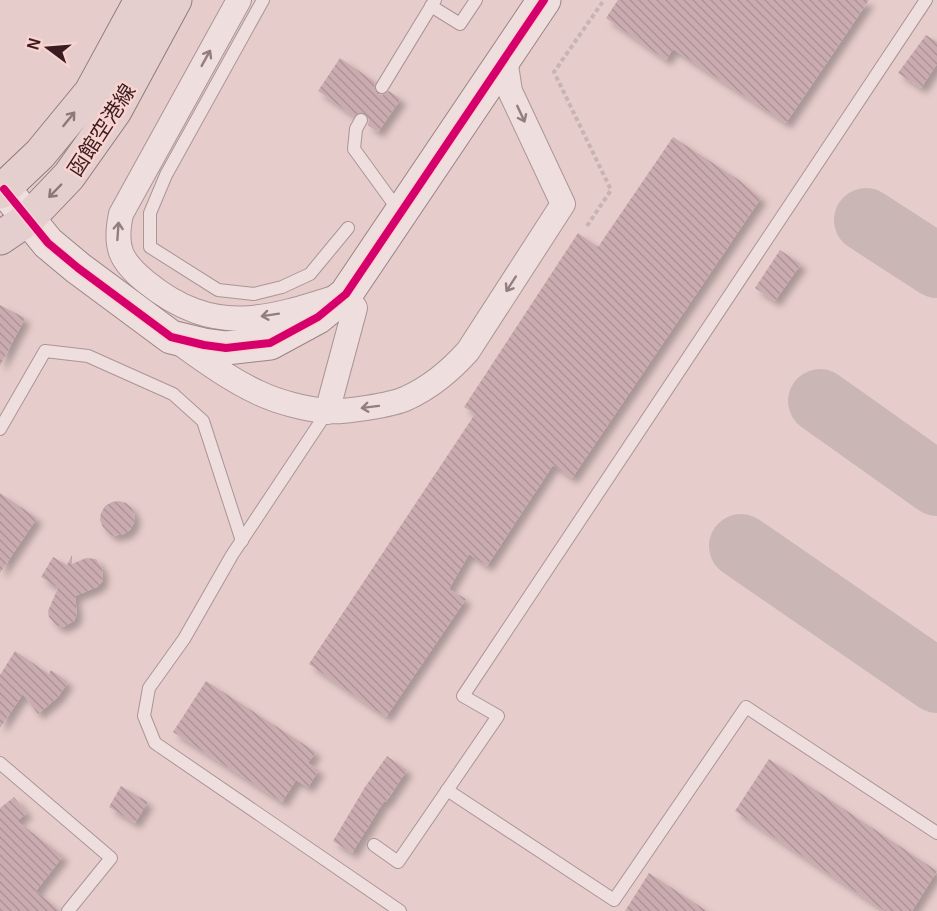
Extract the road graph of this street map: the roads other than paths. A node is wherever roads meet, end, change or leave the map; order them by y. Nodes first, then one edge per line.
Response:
1 (141, 0) edge
2 (175, 0) edge
3 (239, 0) edge
4 (263, 0) edge
5 (476, 0) edge
6 (544, 0) edge
7 (926, 0) edge
8 (433, 3) edge
9 (505, 58) junction
10 (382, 87) dead end
11 (361, 120) dead end
12 (1, 188) edge
13 (399, 212) junction
14 (28, 219) junction
15 (348, 228) dead end
16 (0, 238) edge
17 (346, 294) junction
18 (171, 337) junction
19 (327, 412) junction
20 (0, 429) edge
21 (242, 541) junction
22 (0, 763) edge
23 (447, 789) junction
24 (937, 833) edge
25 (374, 845) dead end
26 (68, 911) edge
27 (400, 911) edge

12 -> 1 main road, 函館空港線
2 -> 14 main road, 函館空港線
17 -> 3 street
4 - 15 lane
5 - 8 lane
6 - 9 street
7 - 23 lane
8 - 10 lane
9 - 13 street
9 -> 19 street
11 - 13 lane
12 - 14 street
13 - 17 street
14 - 16 main road, 函館空港線
14 - 18 street
17 - 18 street
17 - 19 street
18 - 19 street
19 - 21 lane
20 - 21 lane
21 - 27 lane
22 - 26 lane
23 - 24 lane
23 - 25 lane

